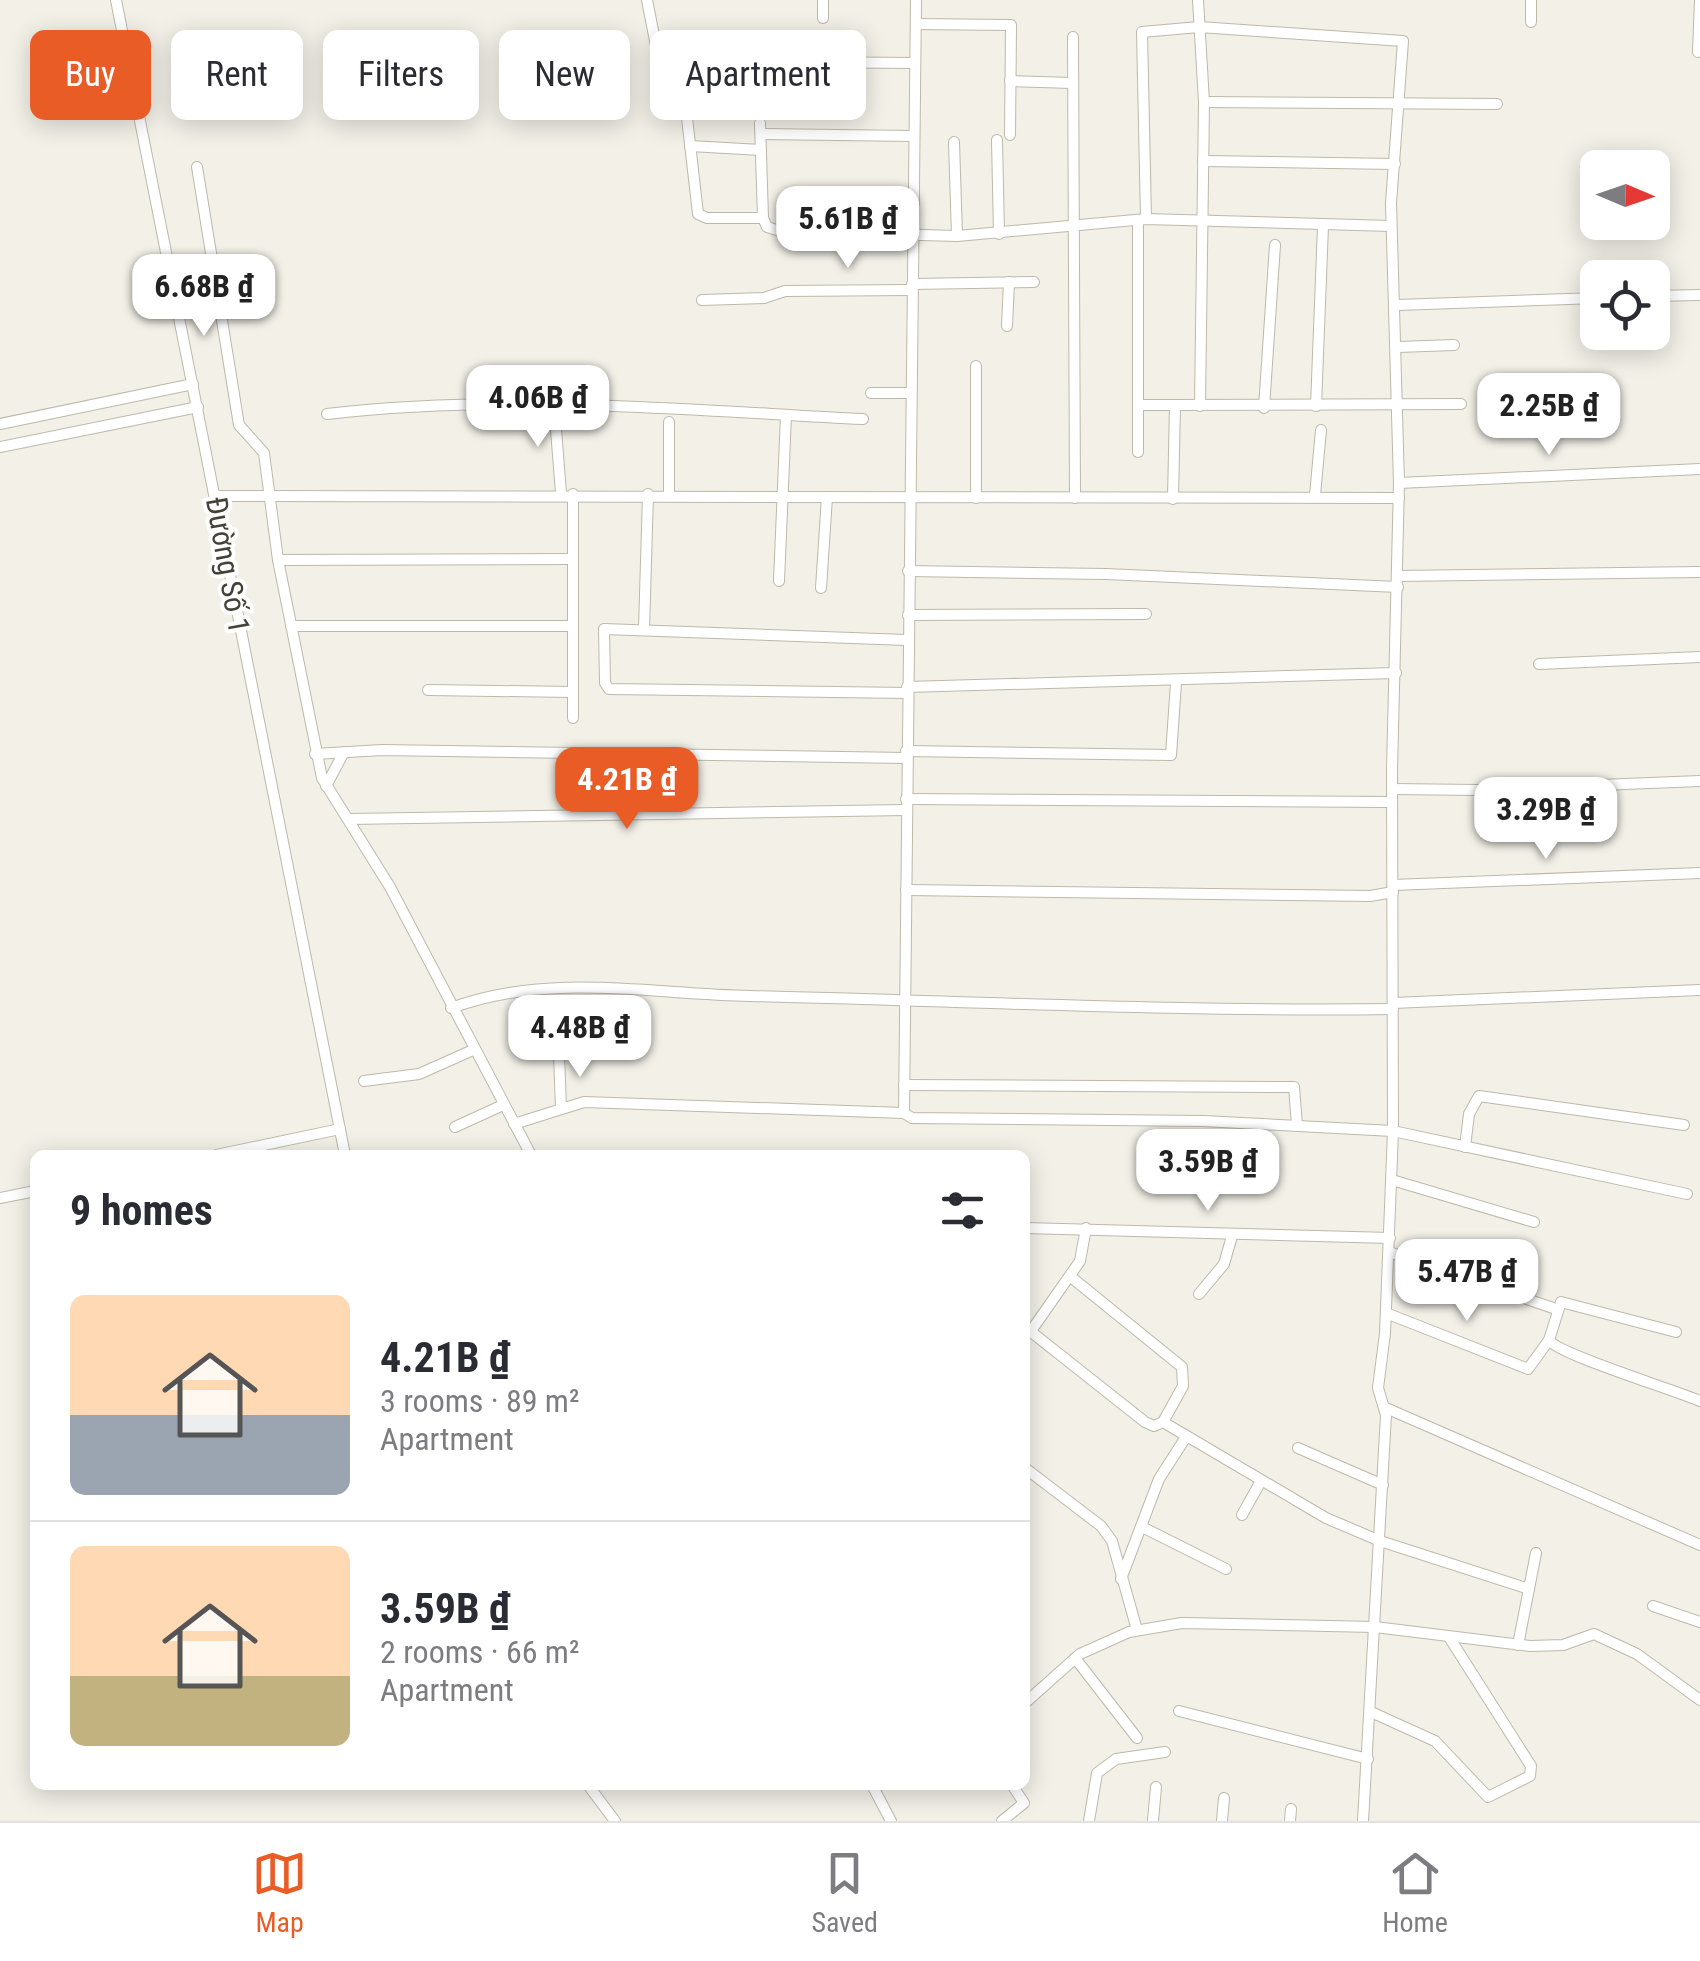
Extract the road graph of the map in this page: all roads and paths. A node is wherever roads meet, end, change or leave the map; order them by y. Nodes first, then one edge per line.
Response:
1 (116, 0) edge
2 (647, 0) edge
3 (823, 0) edge
4 (916, 0) edge
5 (1198, 0) edge
6 (1531, 0) edge
7 (1700, 0) edge
8 (823, 18) dead end
9 (1531, 22) dead end
10 (916, 24) junction
11 (1200, 27) junction
12 (1072, 37) dead end
13 (1698, 52) edge
14 (915, 63) junction
15 (1010, 81) junction
16 (1072, 82) junction
17 (1204, 102) junction
18 (1400, 104) junction
19 (1497, 104) dead end
20 (687, 120) edge
21 (1010, 135) dead end
22 (913, 136) junction
23 (997, 140) dead end
24 (954, 142) dead end
25 (690, 146) junction
26 (761, 150) junction
27 (1204, 161) junction
28 (1395, 164) junction
29 (197, 167) dead end
30 (796, 195) dead end
31 (912, 196) junction
32 (763, 218) junction
33 (1142, 220) junction
34 (1202, 222) junction
35 (1073, 224) junction
36 (1323, 226) junction
37 (1392, 226) junction
38 (912, 234) junction
39 (999, 234) junction
40 (957, 236) junction
41 (1274, 245) dead end
42 (1009, 282) junction
43 (1034, 282) dead end
44 (912, 287) junction
45 (1700, 295) edge
46 (1670, 296) edge
47 (1580, 299) edge
48 (702, 300) dead end
49 (1397, 304) junction
50 (1008, 326) dead end
51 (1454, 345) dead end
52 (1398, 347) junction
53 (976, 366) dead end
54 (193, 384) junction
55 (871, 393) dead end
56 (910, 393) junction
57 (554, 404) junction
58 (1140, 404) junction
59 (1461, 404) dead end
60 (1175, 405) junction
61 (1200, 406) junction
62 (1316, 406) junction
63 (198, 407) junction
64 (1264, 408) junction
65 (1399, 408) junction
66 (327, 414) dead end
67 (786, 415) junction
68 (863, 418) dead end
69 (669, 422) dead end
70 (0, 424) edge
71 (1321, 430) dead end
72 (0, 447) edge
73 (1138, 452) dead end
74 (1700, 469) edge
75 (1399, 483) junction
76 (567, 494) junction
77 (648, 494) junction
78 (268, 495) junction
79 (669, 495) junction
80 (1316, 495) junction
81 (216, 496) junction
82 (783, 496) junction
83 (827, 497) junction
84 (909, 498) junction
85 (976, 498) junction
86 (1075, 498) junction
87 (1398, 498) junction
88 (1173, 499) junction
89 (573, 559) junction
90 (278, 560) junction
91 (908, 571) junction
92 (1700, 572) edge
93 (1398, 581) junction
94 (779, 582) dead end
95 (821, 588) dead end
96 (1146, 614) dead end
97 (908, 615) junction
98 (291, 626) junction
99 (573, 626) junction
100 (644, 628) junction
101 (907, 640) junction
102 (1700, 657) edge
103 (1538, 664) dead end
104 (1396, 674) junction
105 (1176, 683) junction
106 (428, 690) dead end
107 (907, 690) junction
108 (573, 692) junction
109 (573, 718) dead end
110 (344, 752) junction
111 (315, 754) junction
112 (906, 754) junction
113 (1700, 781) edge
114 (326, 786) junction
115 (1392, 788) junction
116 (1392, 802) junction
117 (906, 804) junction
118 (348, 819) junction
119 (1700, 873) edge
120 (1393, 889) junction
121 (906, 890) junction
122 (1700, 990) edge
123 (905, 998) junction
124 (1393, 1006) junction
125 (451, 1008) junction
126 (473, 1050) junction
127 (559, 1055) dead end
128 (364, 1081) dead end
129 (904, 1084) junction
130 (503, 1105) junction
131 (561, 1108) junction
132 (904, 1112) junction
133 (514, 1124) junction
134 (455, 1126) dead end
135 (1297, 1126) junction
136 (1684, 1126) dead end
137 (340, 1129) junction
138 (1393, 1131) junction
139 (1465, 1147) junction
140 (240, 1150) edge
141 (344, 1150) edge
142 (528, 1150) edge
143 (1392, 1180) junction
144 (30, 1192) edge
145 (1687, 1194) dead end
146 (0, 1198) edge
147 (1534, 1222) dead end
148 (1030, 1228) edge
149 (1086, 1228) junction
150 (1232, 1236) junction
151 (1390, 1238) junction
152 (1389, 1252) junction
153 (1072, 1276) junction
154 (1199, 1294) dead end
155 (1556, 1309) junction
156 (1386, 1313) junction
157 (1030, 1327) edge
158 (1030, 1331) edge
159 (1676, 1332) dead end
160 (1549, 1340) junction
161 (1700, 1401) edge
162 (1386, 1408) junction
163 (1163, 1422) junction
164 (1186, 1437) junction
165 (1298, 1448) dead end
166 (1030, 1472) edge
167 (1261, 1480) junction
168 (1382, 1485) junction
169 (1242, 1515) dead end
170 (1142, 1527) junction
171 (1380, 1541) junction
172 (1700, 1544) edge
173 (1536, 1553) dead end
174 (1226, 1569) dead end
175 (1121, 1578) junction
176 (1529, 1589) junction
177 (1653, 1606) dead end
178 (1700, 1622) edge
179 (1376, 1628) junction
180 (1136, 1630) junction
181 (1449, 1636) junction
182 (1518, 1645) junction
183 (1075, 1658) junction
184 (1030, 1698) edge
185 (1700, 1700) edge
186 (1179, 1711) dead end
187 (1371, 1712) junction
188 (1137, 1738) dead end
189 (1165, 1752) dead end
190 (1368, 1759) junction
191 (1156, 1787) dead end
192 (592, 1790) edge
193 (875, 1790) edge
194 (1015, 1790) edge
195 (1224, 1798) dead end
196 (615, 1821) edge
197 (891, 1821) edge
198 (1002, 1821) edge
199 (1089, 1821) edge
200 (1154, 1821) edge
201 (1222, 1821) edge
202 (1364, 1821) edge

1 - 54 street, Đường Số 1
2 - 14 street
3 - 8 street
4 - 10 street
5 - 11 street
6 - 9 street
7 - 13 street
10 - 14 street
10 - 15 street
11 - 17 street
11 - 18 street
11 - 33 street
12 - 16 street
14 - 22 street
15 - 16 street
15 - 21 street
16 - 35 street
17 - 18 street
17 - 27 street
18 - 19 street
18 - 28 street
20 - 25 street
22 - 26 street
22 - 31 street
23 - 39 street
24 - 40 street
25 - 26 street
25 - 32 street
26 - 32 street
27 - 28 street
27 - 34 street
28 - 37 street
29 - 78 street
30 - 31 street
31 - 38 street
32 - 38 street
33 - 34 street
33 - 35 street
33 - 58 street
34 - 36 street
34 - 61 street
35 - 39 street
35 - 86 street
36 - 37 street
36 - 62 street
37 - 49 street
38 - 40 street
38 - 44 street
39 - 40 street
41 - 64 street
42 - 43 street
42 - 44 street
42 - 50 street
44 - 48 street
44 - 56 street
45 - 46 street
47 - 49 street
49 - 52 street
51 - 52 street
52 - 65 street
53 - 85 street
54 - 63 street, Đường Số 1
54 - 70 street
55 - 56 street
56 - 84 street
57 - 66 street
57 - 67 street
57 - 76 street
58 - 60 street
58 - 73 street
59 - 65 street
60 - 61 street
60 - 88 street
61 - 64 street
62 - 64 street
62 - 65 street
63 - 72 street
63 - 81 street, Đường Số 1
65 - 75 street
67 - 68 street
67 - 82 street
69 - 79 street
71 - 80 street
74 - 75 street
75 - 87 street
76 - 77 street
76 - 78 street
76 - 89 street
77 - 79 street
77 - 100 street
78 - 81 street
78 - 90 street
79 - 82 street
80 - 87 street
80 - 88 street
81 - 137 street, Đường Số 1
82 - 83 street
82 - 94 street
83 - 84 street
83 - 95 street
84 - 85 street
84 - 91 street
85 - 86 street
86 - 88 street
87 - 93 street
89 - 90 street
89 - 99 street
90 - 98 street
91 - 93 street
91 - 97 street
92 - 93 street
93 - 104 street
96 - 97 street
97 - 101 street
98 - 99 street
98 - 111 street
99 - 108 street
100 - 101 street
100 - 107 street
101 - 107 street
102 - 103 street
104 - 105 street
104 - 115 street
105 - 107 street
105 - 112 street
106 - 108 street
107 - 112 street
108 - 109 street
110 - 111 street
110 - 112 street
110 - 114 street
111 - 114 street
112 - 117 street
113 - 115 street
114 - 118 street
115 - 116 street
116 - 117 street
116 - 120 street
117 - 118 street
117 - 121 street
118 - 125 street
119 - 120 street
120 - 121 street
120 - 124 street
121 - 123 street
122 - 124 street
123 - 124 street
123 - 125 street
123 - 129 street
124 - 138 street
125 - 126 street
126 - 128 street
126 - 130 street
127 - 131 street
129 - 132 street
129 - 135 street
130 - 133 street
130 - 134 street
131 - 132 street
131 - 133 street
132 - 135 street
133 - 142 street
135 - 138 street
136 - 139 street
137 - 140 street
137 - 141 street, Đường Số 1
138 - 139 street
138 - 143 street
139 - 145 street
143 - 147 street
143 - 151 street
144 - 146 street
148 - 149 street
149 - 150 street
149 - 153 street
150 - 151 street
150 - 154 street
151 - 152 street
152 - 155 street
152 - 156 street
153 - 157 street
153 - 163 street
155 - 159 street
155 - 160 street
156 - 160 street
156 - 162 street
158 - 163 street
160 - 161 street
162 - 168 street
162 - 172 street
163 - 164 street
164 - 167 street
164 - 170 street
165 - 168 street
166 - 175 street
167 - 169 street
167 - 171 street
168 - 171 street
170 - 174 street
170 - 175 street
171 - 176 street
171 - 179 street
173 - 176 street
175 - 180 street
176 - 182 street
177 - 178 street
179 - 180 street
179 - 181 street
179 - 187 street
180 - 183 street
181 - 182 street
181 - 187 street
182 - 185 street
183 - 184 street
183 - 188 street
186 - 190 street
187 - 190 street
189 - 199 street
190 - 202 street
191 - 200 street
192 - 196 street
193 - 197 street
194 - 198 street
195 - 201 street

